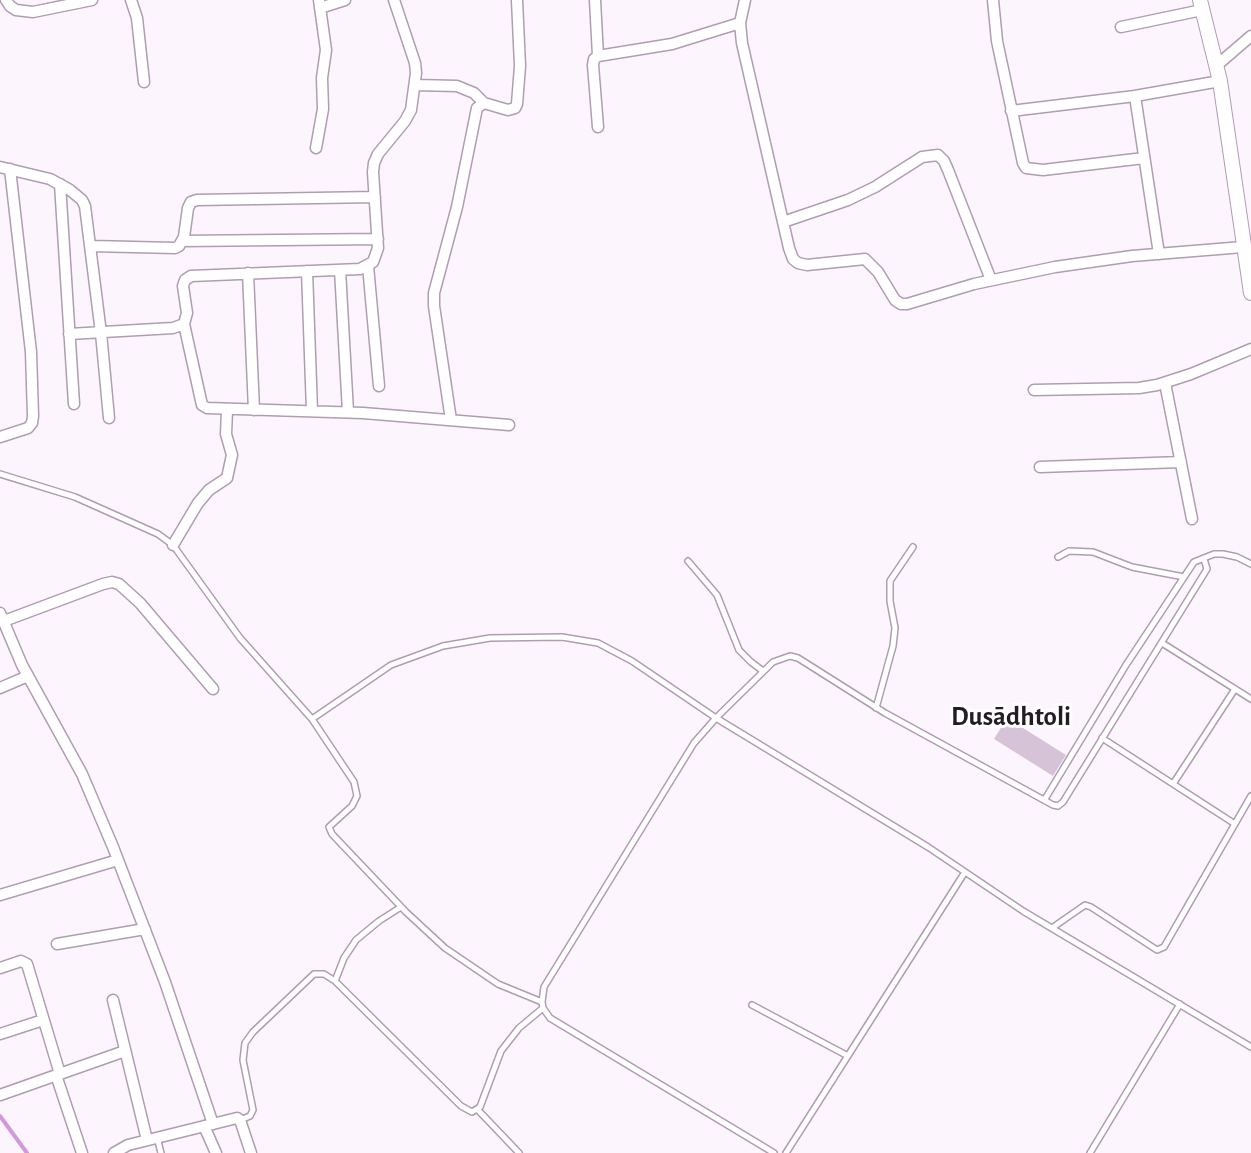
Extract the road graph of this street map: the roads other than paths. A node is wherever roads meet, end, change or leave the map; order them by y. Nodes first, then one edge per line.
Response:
1 (6, 0) edge
2 (92, 0) edge
3 (132, 0) edge
4 (345, 0) edge
5 (394, 0) edge
6 (517, 0) edge
7 (595, 0) edge
8 (745, 0) edge
9 (993, 0) edge
10 (319, 4) edge
11 (1201, 5) edge
12 (740, 23) junction
13 (1121, 27) dead end
14 (1251, 36) edge
15 (598, 56) junction
16 (1216, 66) junction
17 (1220, 81) junction
18 (144, 82) dead end
19 (415, 85) junction
20 (1135, 96) junction
21 (484, 104) junction
22 (1011, 111) junction
23 (598, 127) dead end
24 (316, 148) dead end
25 (1144, 158) junction
26 (5, 168) edge
27 (60, 184) junction
28 (375, 197) junction
29 (783, 222) junction
30 (378, 239) junction
31 (182, 241) junction
32 (1246, 242) edge
33 (91, 246) junction
34 (1159, 254) junction
35 (368, 266) junction
36 (340, 270) junction
37 (307, 271) junction
38 (248, 273) junction
39 (992, 280) junction
40 (1251, 288) edge
41 (184, 324) junction
42 (101, 333) junction
43 (69, 334) junction
44 (1251, 349) edge
45 (1165, 383) junction
46 (379, 386) dead end
47 (1034, 390) dead end
48 (74, 404) dead end
49 (226, 410) junction
50 (254, 410) junction
51 (312, 411) junction
52 (348, 412) junction
53 (109, 418) dead end
54 (451, 420) junction
55 (509, 425) dead end
56 (0, 437) edge
57 (1181, 462) junction
58 (1040, 467) dead end
59 (0, 474) edge
60 (1192, 519) dead end
61 (173, 545) junction
62 (913, 547) dead end
63 (1058, 557) dead end
64 (1204, 558) junction
65 (688, 561) dead end
66 (1251, 564) edge
67 (1184, 577) junction
68 (2, 617) edge
69 (1162, 643) junction
70 (763, 670) junction
71 (28, 676) junction
72 (0, 688) edge
73 (213, 689) dead end
74 (1235, 689) junction
75 (1251, 699) edge
76 (876, 708) junction
77 (716, 718) junction
78 (312, 719) junction
79 (1102, 738) junction
80 (1173, 784) junction
81 (1251, 796) edge
82 (1045, 800) junction
83 (1235, 824) junction
84 (118, 860) junction
85 (965, 872) junction
86 (0, 895) edge
87 (401, 907) junction
88 (1052, 928) junction
89 (145, 929) junction
90 (57, 945) dead end
91 (0, 968) edge
92 (335, 981) junction
93 (113, 1000) dead end
94 (1180, 1004) junction
95 (542, 1005) junction
96 (752, 1005) dead end
97 (43, 1020) junction
98 (0, 1034) edge
99 (1251, 1047) edge
100 (124, 1050) junction
101 (848, 1056) junction
102 (58, 1075) junction
103 (0, 1095) edge
104 (478, 1110) junction
105 (240, 1120) junction
106 (209, 1125) junction
107 (152, 1138) junction
108 (82, 1153) edge
109 (114, 1153) edge
110 (161, 1153) edge
111 (216, 1153) edge
112 (251, 1153) edge
113 (519, 1153) edge
114 (774, 1153) edge
115 (786, 1153) edge
116 (1090, 1153) edge

1 - 2 street
3 - 18 street
4 - 10 street
5 - 19 street
6 - 21 street
7 - 15 street
8 - 12 street
9 - 22 street
10 - 24 street
11 - 13 street
11 - 16 street
12 - 15 street
12 - 29 street
14 - 16 street
15 - 23 street
16 - 17 street
17 - 20 street
17 - 32 street
19 - 21 street
19 - 28 street
20 - 22 street
20 - 25 street
21 - 54 street
22 - 25 street
25 - 34 street
26 - 27 street
26 - 56 street
27 - 33 street
27 - 43 street
28 - 30 street
28 - 31 street
29 - 39 street
29 - 39 street
30 - 31 street
30 - 35 street
31 - 33 street
32 - 34 street
32 - 40 street
33 - 42 street
34 - 39 street
35 - 36 street
35 - 46 street
36 - 37 street
36 - 52 street
37 - 38 street
37 - 51 street
38 - 41 street
38 - 50 street
41 - 42 street
41 - 49 street
42 - 43 street
42 - 53 street
43 - 48 street
44 - 45 street
45 - 47 street
45 - 57 street
49 - 50 street
49 - 61 street
50 - 51 street
51 - 52 street
52 - 54 street
54 - 55 street
57 - 58 street
57 - 60 street
59 - 61 lane
61 - 78 lane
62 - 76 lane
63 - 67 lane
64 - 66 lane
64 - 67 lane
64 - 69 lane
65 - 70 lane
67 - 82 lane
68 - 71 street
68 - 73 street
69 - 74 lane
69 - 79 lane
70 - 76 lane
70 - 77 lane
71 - 72 street
71 - 84 street
74 - 75 lane
74 - 80 lane
76 - 82 lane
77 - 78 lane
77 - 85 lane
77 - 95 lane
78 - 87 lane
79 - 80 lane
79 - 82 lane
80 - 83 lane
81 - 83 lane
83 - 88 lane
84 - 86 street
84 - 89 street
85 - 88 lane
85 - 101 lane
87 - 92 lane
87 - 95 lane
88 - 94 lane
89 - 90 street
89 - 106 street
91 - 97 street
92 - 104 lane
92 - 105 lane
93 - 100 street
94 - 99 lane
94 - 116 lane
95 - 104 lane
95 - 114 lane
96 - 101 lane
97 - 98 street
97 - 102 street
100 - 102 street
100 - 107 street
101 - 115 lane
102 - 103 street
102 - 108 street
104 - 113 lane
105 - 106 street
105 - 112 street
106 - 107 street
106 - 111 street
107 - 109 street
107 - 110 lane

